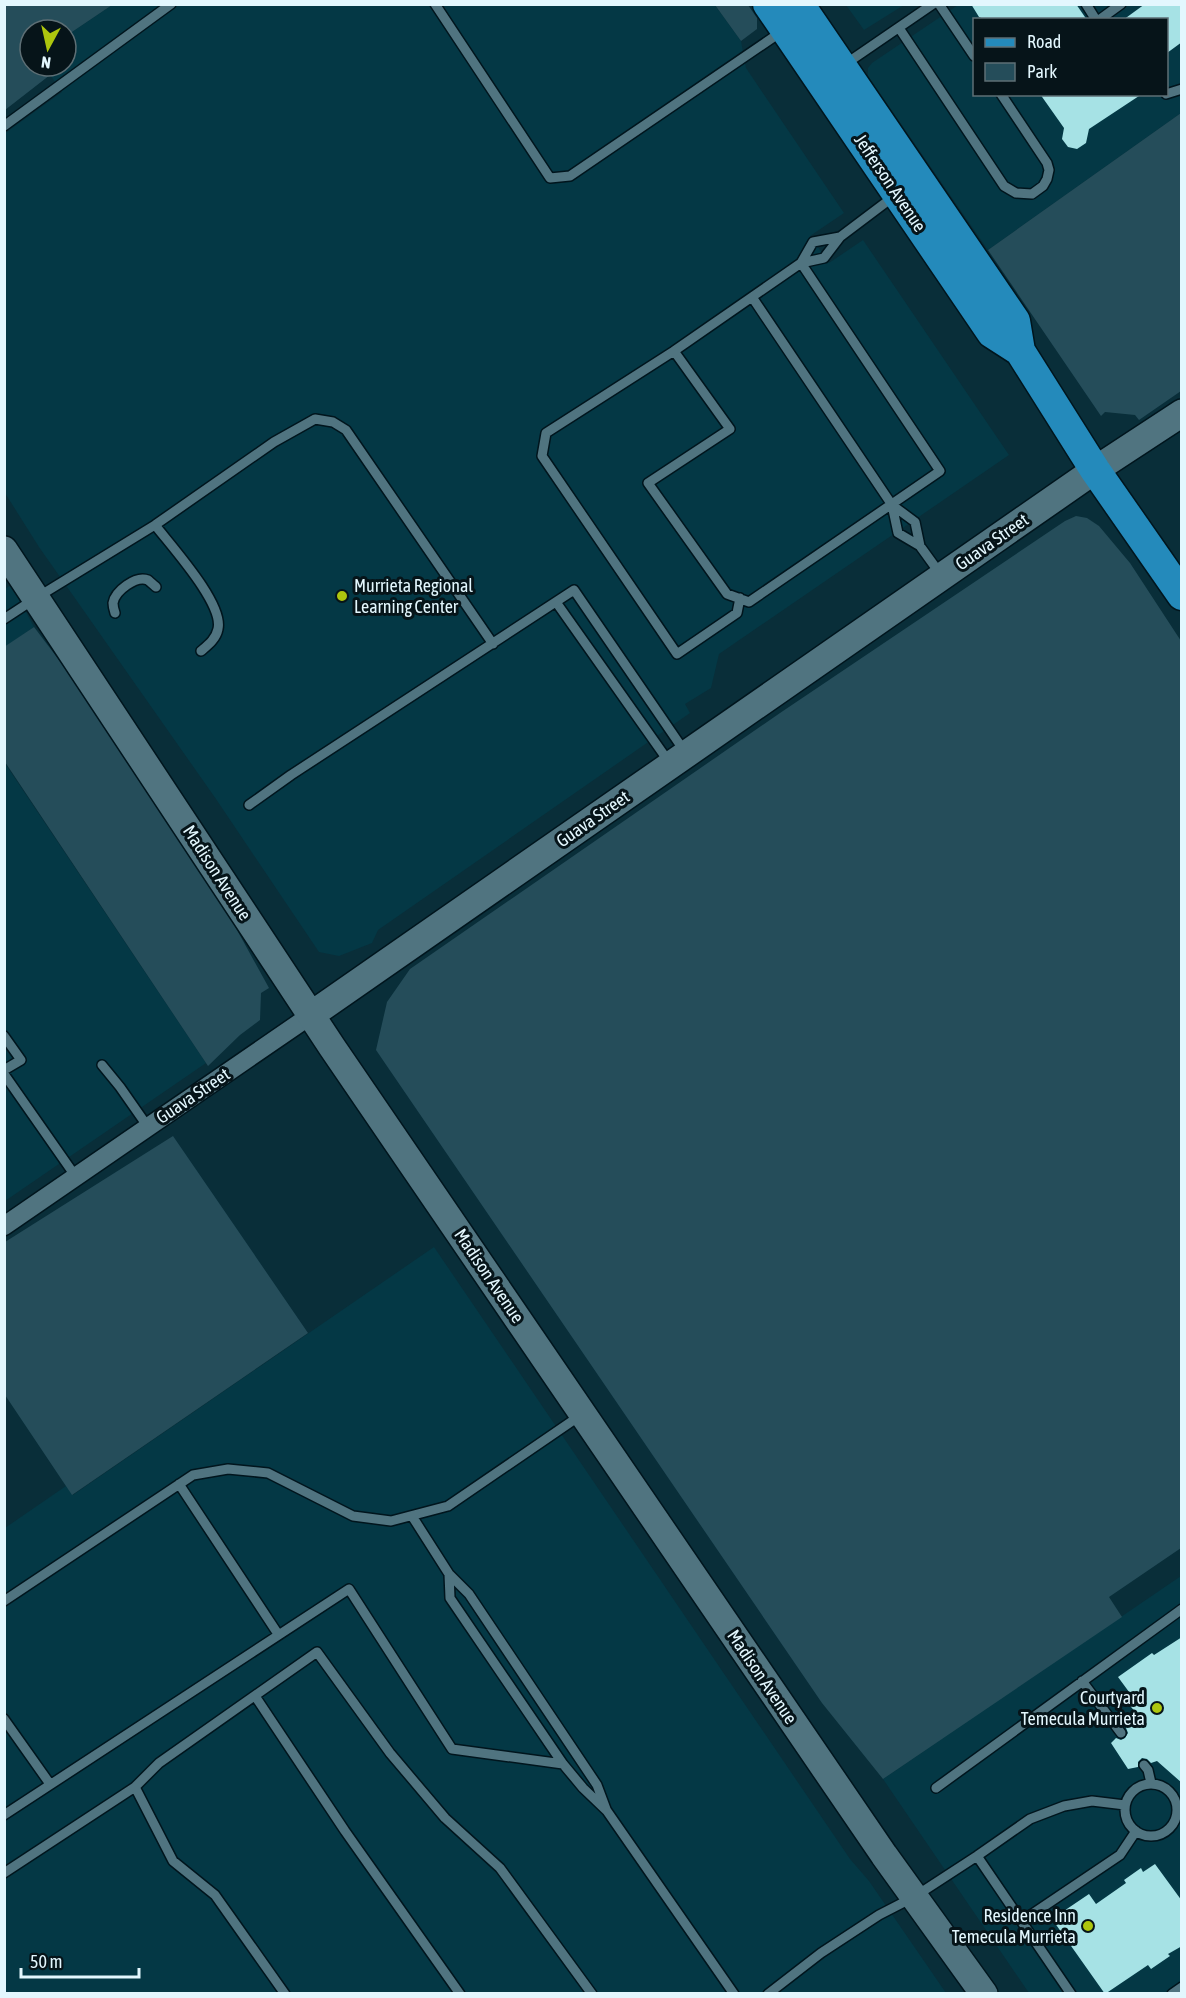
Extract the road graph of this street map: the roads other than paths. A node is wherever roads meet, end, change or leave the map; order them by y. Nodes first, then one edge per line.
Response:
1 (171, 4) edge
2 (435, 4) edge
3 (768, 4) edge
4 (933, 4) edge
5 (939, 4) edge
6 (1086, 4) edge
7 (1121, 4) edge
8 (792, 17) edge
9 (1096, 18) edge
10 (1100, 18) edge
11 (899, 28) junction
12 (973, 53) edge
13 (842, 66) junction
14 (1001, 96) edge
15 (4, 126) edge
16 (898, 194) junction
17 (840, 237) junction
18 (801, 263) junction
19 (752, 297) junction
20 (674, 351) junction
21 (1020, 351) junction
22 (1182, 413) edge
23 (1095, 470) junction
24 (892, 506) junction
25 (156, 525) junction
26 (920, 546) junction
27 (4, 550) edge
28 (942, 576) junction
29 (156, 587) dead end
30 (1182, 595) edge
31 (36, 598) junction
32 (740, 598) junction
33 (556, 602) junction
34 (115, 613) dead end
35 (4, 619) edge
36 (493, 644) junction
37 (201, 651) dead end
38 (679, 759) junction
39 (249, 805) dead end
40 (311, 1016) junction
41 (4, 1036) edge
42 (102, 1065) dead end
43 (4, 1072) edge
44 (148, 1127) junction
45 (76, 1177) junction
46 (4, 1226) edge
47 (583, 1414) junction
48 (179, 1484) junction
49 (412, 1516) junction
50 (448, 1574) junction
51 (4, 1601) edge
52 (1182, 1609) edge
53 (279, 1634) junction
54 (1082, 1681) junction
55 (255, 1696) junction
56 (4, 1719) edge
57 (1121, 1733) dead end
58 (563, 1764) junction
59 (1144, 1765) dead end
60 (1151, 1783) junction
61 (50, 1784) junction
62 (135, 1787) junction
63 (936, 1788) dead end
64 (1125, 1805) junction
65 (607, 1811) junction
66 (1180, 1812) edge
67 (4, 1815) edge
68 (1136, 1831) junction
69 (977, 1856) junction
70 (4, 1873) edge
71 (914, 1897) junction
72 (1022, 1921) junction
73 (1182, 1987) edge
74 (285, 1994) edge
75 (460, 1994) edge
76 (592, 1994) edge
77 (734, 1994) edge
78 (768, 1994) edge
79 (984, 1994) edge
80 (1071, 1994) edge
81 (1172, 1994) edge

1 - 15 lane
2 - 8 lane
3 - 8 main road, Jefferson Avenue
4 - 11 lane
5 - 12 lane
6 - 9 lane
7 - 10 lane
8 - 13 main road, Jefferson Avenue
8 - 16 main road, Jefferson Avenue
11 - 13 lane
11 - 14 lane
13 - 21 main road, Jefferson Avenue
16 - 17 lane
16 - 21 main road, Jefferson Avenue
17 - 18 lane
17 - 18 lane
18 - 19 lane
18 - 24 lane
19 - 20 lane
19 - 24 lane
20 - 32 lane
20 - 32 lane
21 - 23 main road, Jefferson Avenue
22 - 23 street, Guava Street
23 - 28 street, Guava Street
23 - 30 main road, Jefferson Avenue
24 - 26 lane
24 - 26 lane
24 - 32 lane
25 - 31 lane
25 - 36 lane
25 - 37 lane
26 - 28 lane
27 - 31 street, Madison Avenue
28 - 38 street, Guava Street
29 - 34 lane
31 - 35 lane
31 - 40 street, Madison Avenue
33 - 36 lane
33 - 38 lane
33 - 38 lane
36 - 39 lane
38 - 40 street, Guava Street
40 - 44 street, Guava Street
40 - 47 street, Madison Avenue
41 - 43 lane
42 - 44 lane
43 - 45 lane
44 - 45 street, Guava Street
45 - 46 street, Guava Street
47 - 49 lane
47 - 71 street, Madison Avenue
48 - 49 lane
48 - 51 lane
48 - 53 lane
49 - 50 lane
50 - 58 lane
50 - 65 lane
52 - 54 lane
53 - 58 lane
53 - 61 lane
54 - 57 lane
54 - 63 lane
55 - 62 lane
55 - 75 lane
55 - 76 lane
56 - 61 lane
58 - 65 lane
59 - 60 lane
60 - 64 lane
60 - 66 lane
61 - 67 lane
62 - 70 lane
62 - 74 lane
64 - 68 lane
64 - 69 lane
65 - 77 lane
66 - 68 lane
68 - 72 lane
69 - 71 lane
69 - 72 lane
71 - 78 lane
71 - 79 street, Madison Avenue
72 - 80 lane
73 - 81 lane

